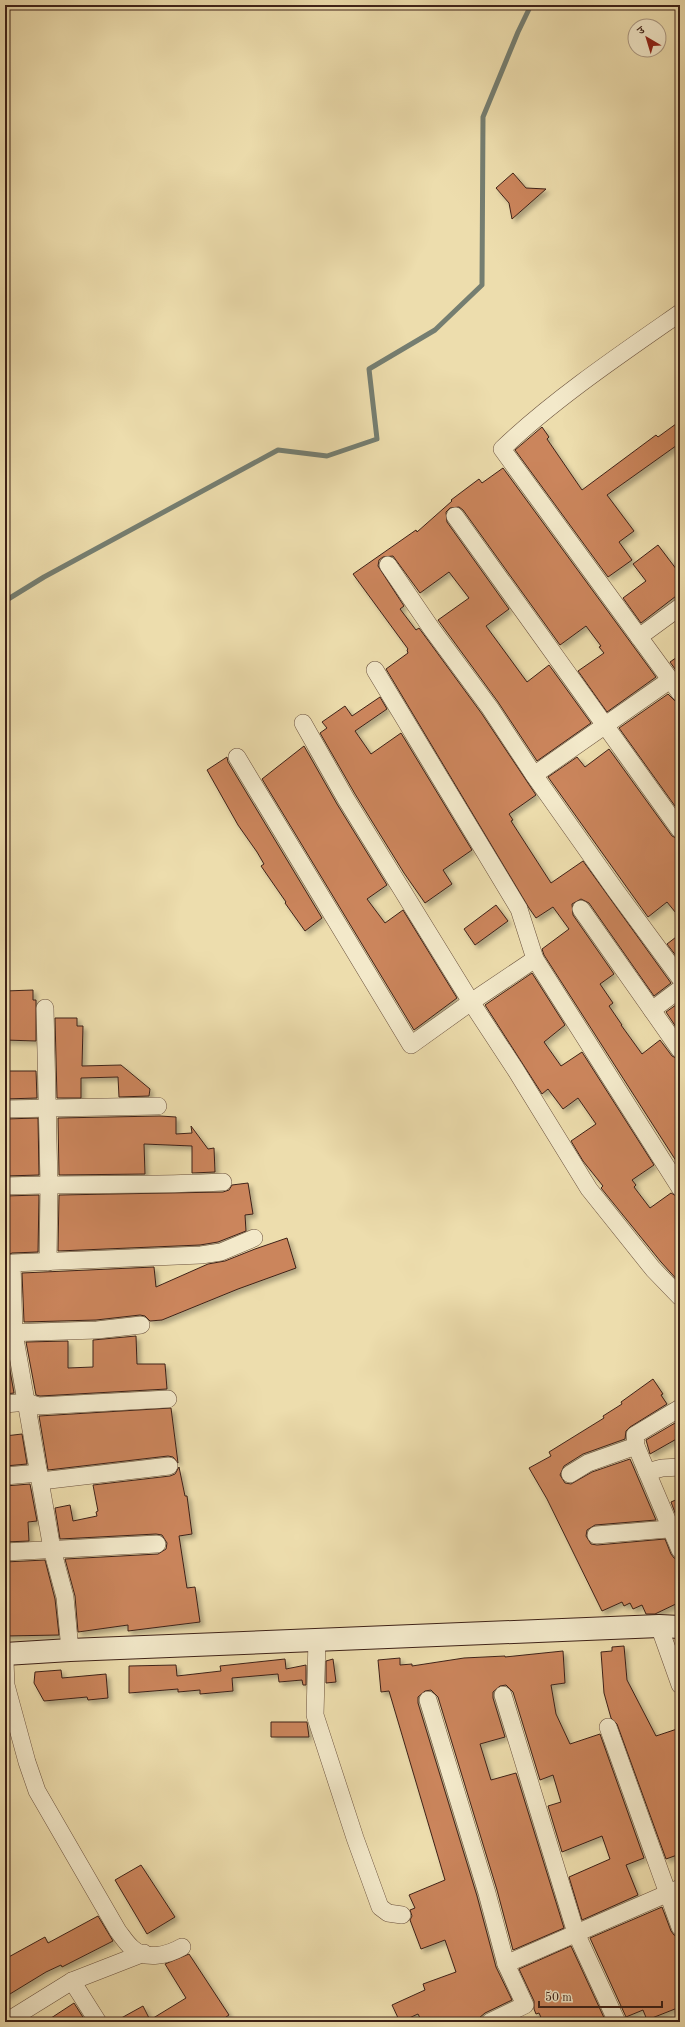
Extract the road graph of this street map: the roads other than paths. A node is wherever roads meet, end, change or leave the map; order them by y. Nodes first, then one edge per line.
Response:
1 (680, 313) edge
2 (455, 516) dead end
3 (388, 566) dead end
4 (680, 607) edge
5 (639, 637) junction
6 (375, 670) dead end
7 (670, 680) junction
8 (680, 694) edge
9 (303, 723) dead end
10 (605, 725) junction
11 (237, 757) dead end
12 (534, 775) junction
13 (680, 830) edge
14 (581, 909) dead end
15 (535, 959) junction
16 (680, 978) edge
17 (680, 989) edge
18 (471, 1002) junction
19 (45, 1008) dead end
20 (652, 1010) junction
21 (680, 1050) edge
22 (158, 1106) dead end
23 (5, 1109) edge
24 (47, 1109) junction
25 (222, 1182) dead end
26 (49, 1184) junction
27 (5, 1186) edge
28 (680, 1188) edge
29 (254, 1238) dead end
30 (48, 1262) junction
31 (8, 1263) edge
32 (680, 1297) edge
33 (141, 1325) dead end
34 (10, 1333) edge
35 (168, 1399) dead end
36 (27, 1402) junction
37 (5, 1404) edge
38 (680, 1408) edge
39 (636, 1446) junction
40 (169, 1466) dead end
41 (680, 1466) edge
42 (647, 1472) junction
43 (570, 1474) dead end
44 (5, 1476) edge
45 (40, 1477) junction
46 (675, 1528) edge
47 (596, 1534) dead end
48 (157, 1544) dead end
49 (52, 1549) junction
50 (680, 1550) edge
51 (5, 1552) edge
52 (659, 1626) junction
53 (680, 1627) edge
54 (316, 1640) junction
55 (70, 1650) junction
56 (5, 1654) edge
57 (5, 1661) edge
58 (680, 1685) edge
59 (504, 1695) dead end
60 (428, 1700) dead end
61 (608, 1727) dead end
62 (674, 1890) edge
63 (402, 1915) dead end
64 (680, 1927) edge
65 (576, 1932) junction
66 (182, 1948) dead end
67 (144, 1954) junction
68 (506, 1964) junction
69 (72, 1981) junction
70 (6, 2022) edge
71 (98, 2022) edge
72 (490, 2022) edge
73 (617, 2022) edge

1 - 5 street
2 - 10 street
3 - 12 street
4 - 5 street
5 - 7 street
6 - 15 street
7 - 8 street
7 - 10 street
9 - 18 street
10 - 12 street
10 - 13 street
11 - 18 street
12 - 16 street
14 - 20 street
15 - 18 street
15 - 28 street
17 - 20 street
18 - 32 street
19 - 24 street
20 - 21 street
22 - 24 street
23 - 24 street
24 - 26 street
25 - 26 street
26 - 27 street
26 - 30 street
29 - 30 street
30 - 31 street
31 - 34 street
33 - 34 street
34 - 36 street
35 - 36 street
36 - 37 street
36 - 45 street
38 - 39 street
39 - 42 street
39 - 43 street
40 - 45 street
41 - 42 street
42 - 46 street
44 - 45 street
45 - 49 street
46 - 47 street
46 - 50 street
48 - 49 street
49 - 51 street
49 - 55 street
52 - 53 street
52 - 54 street
52 - 58 street
54 - 55 street
54 - 63 street
55 - 56 street
57 - 67 street
59 - 65 street
60 - 68 street
61 - 62 street
62 - 64 street
62 - 65 street
65 - 68 street
65 - 73 street
66 - 67 street
67 - 69 street
68 - 72 street
69 - 70 street
69 - 71 street

